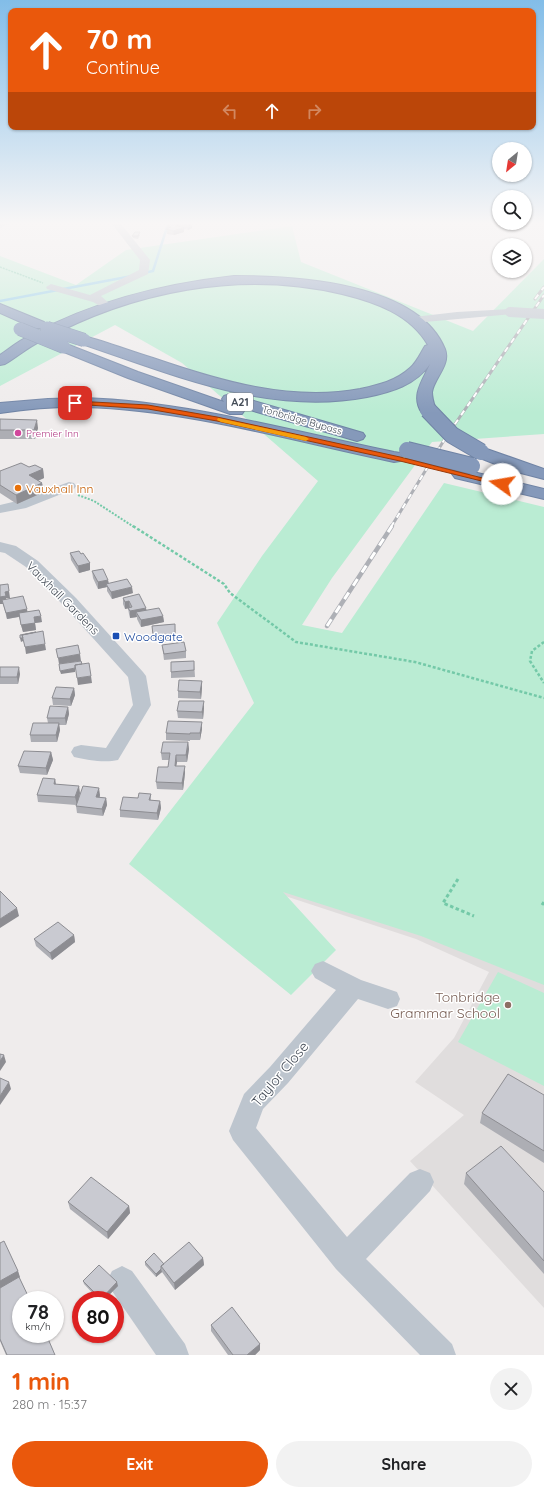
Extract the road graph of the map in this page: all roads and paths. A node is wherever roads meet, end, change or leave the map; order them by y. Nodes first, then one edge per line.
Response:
1 (54, 287) edge
2 (110, 287) edge
3 (178, 287) edge
4 (329, 287) edge
5 (102, 304) junction
6 (0, 308) edge
7 (544, 314) edge
8 (0, 319) edge
9 (414, 320) junction
10 (432, 342) junction
11 (75, 343) junction
12 (0, 361) edge
13 (0, 408) edge
14 (401, 455) junction
15 (471, 464) junction
16 (544, 474) edge
17 (544, 483) edge
18 (71, 490) joint
19 (544, 494) edge
20 (0, 509) edge
21 (0, 547) edge
22 (544, 642) edge
23 (543, 681) edge
24 (544, 698) edge
25 (82, 752) dead end
26 (458, 879) dead end
27 (474, 916) dead end
28 (323, 971) dead end
29 (353, 987) junction
30 (388, 999) dead end
31 (420, 1182) dead end
32 (346, 1259) junction
33 (122, 1281) dead end
34 (174, 1355) edge
35 (441, 1355) edge

1 - 5 street
2 - 5 street
3 - 5 highway
4 - 9 highway
5 - 12 highway
6 - 11 highway, Tonbridge Bypass / A21, bridge
7 - 9 street, bridge
8 - 11 highway, Tonbridge Bypass / A21, bridge
9 - 10 highway
10 - 11 highway
10 - 15 highway, bridge
11 - 14 highway, Tonbridge Bypass / A21
13 - 14 highway
14 - 15 highway, Tonbridge Bypass / A21
15 - 16 highway
15 - 17 highway, Tonbridge Bypass / A21
15 - 19 highway, Tonbridge Bypass / A21
18 - 20 street
18 - 24 path
21 - 25 street, Vauxhall Gardens
22 - 23 path
26 - 27 path
28 - 29 street
29 - 30 street
29 - 32 street, Taylor Close
31 - 32 street
32 - 35 street, Taylor Close
33 - 34 street

